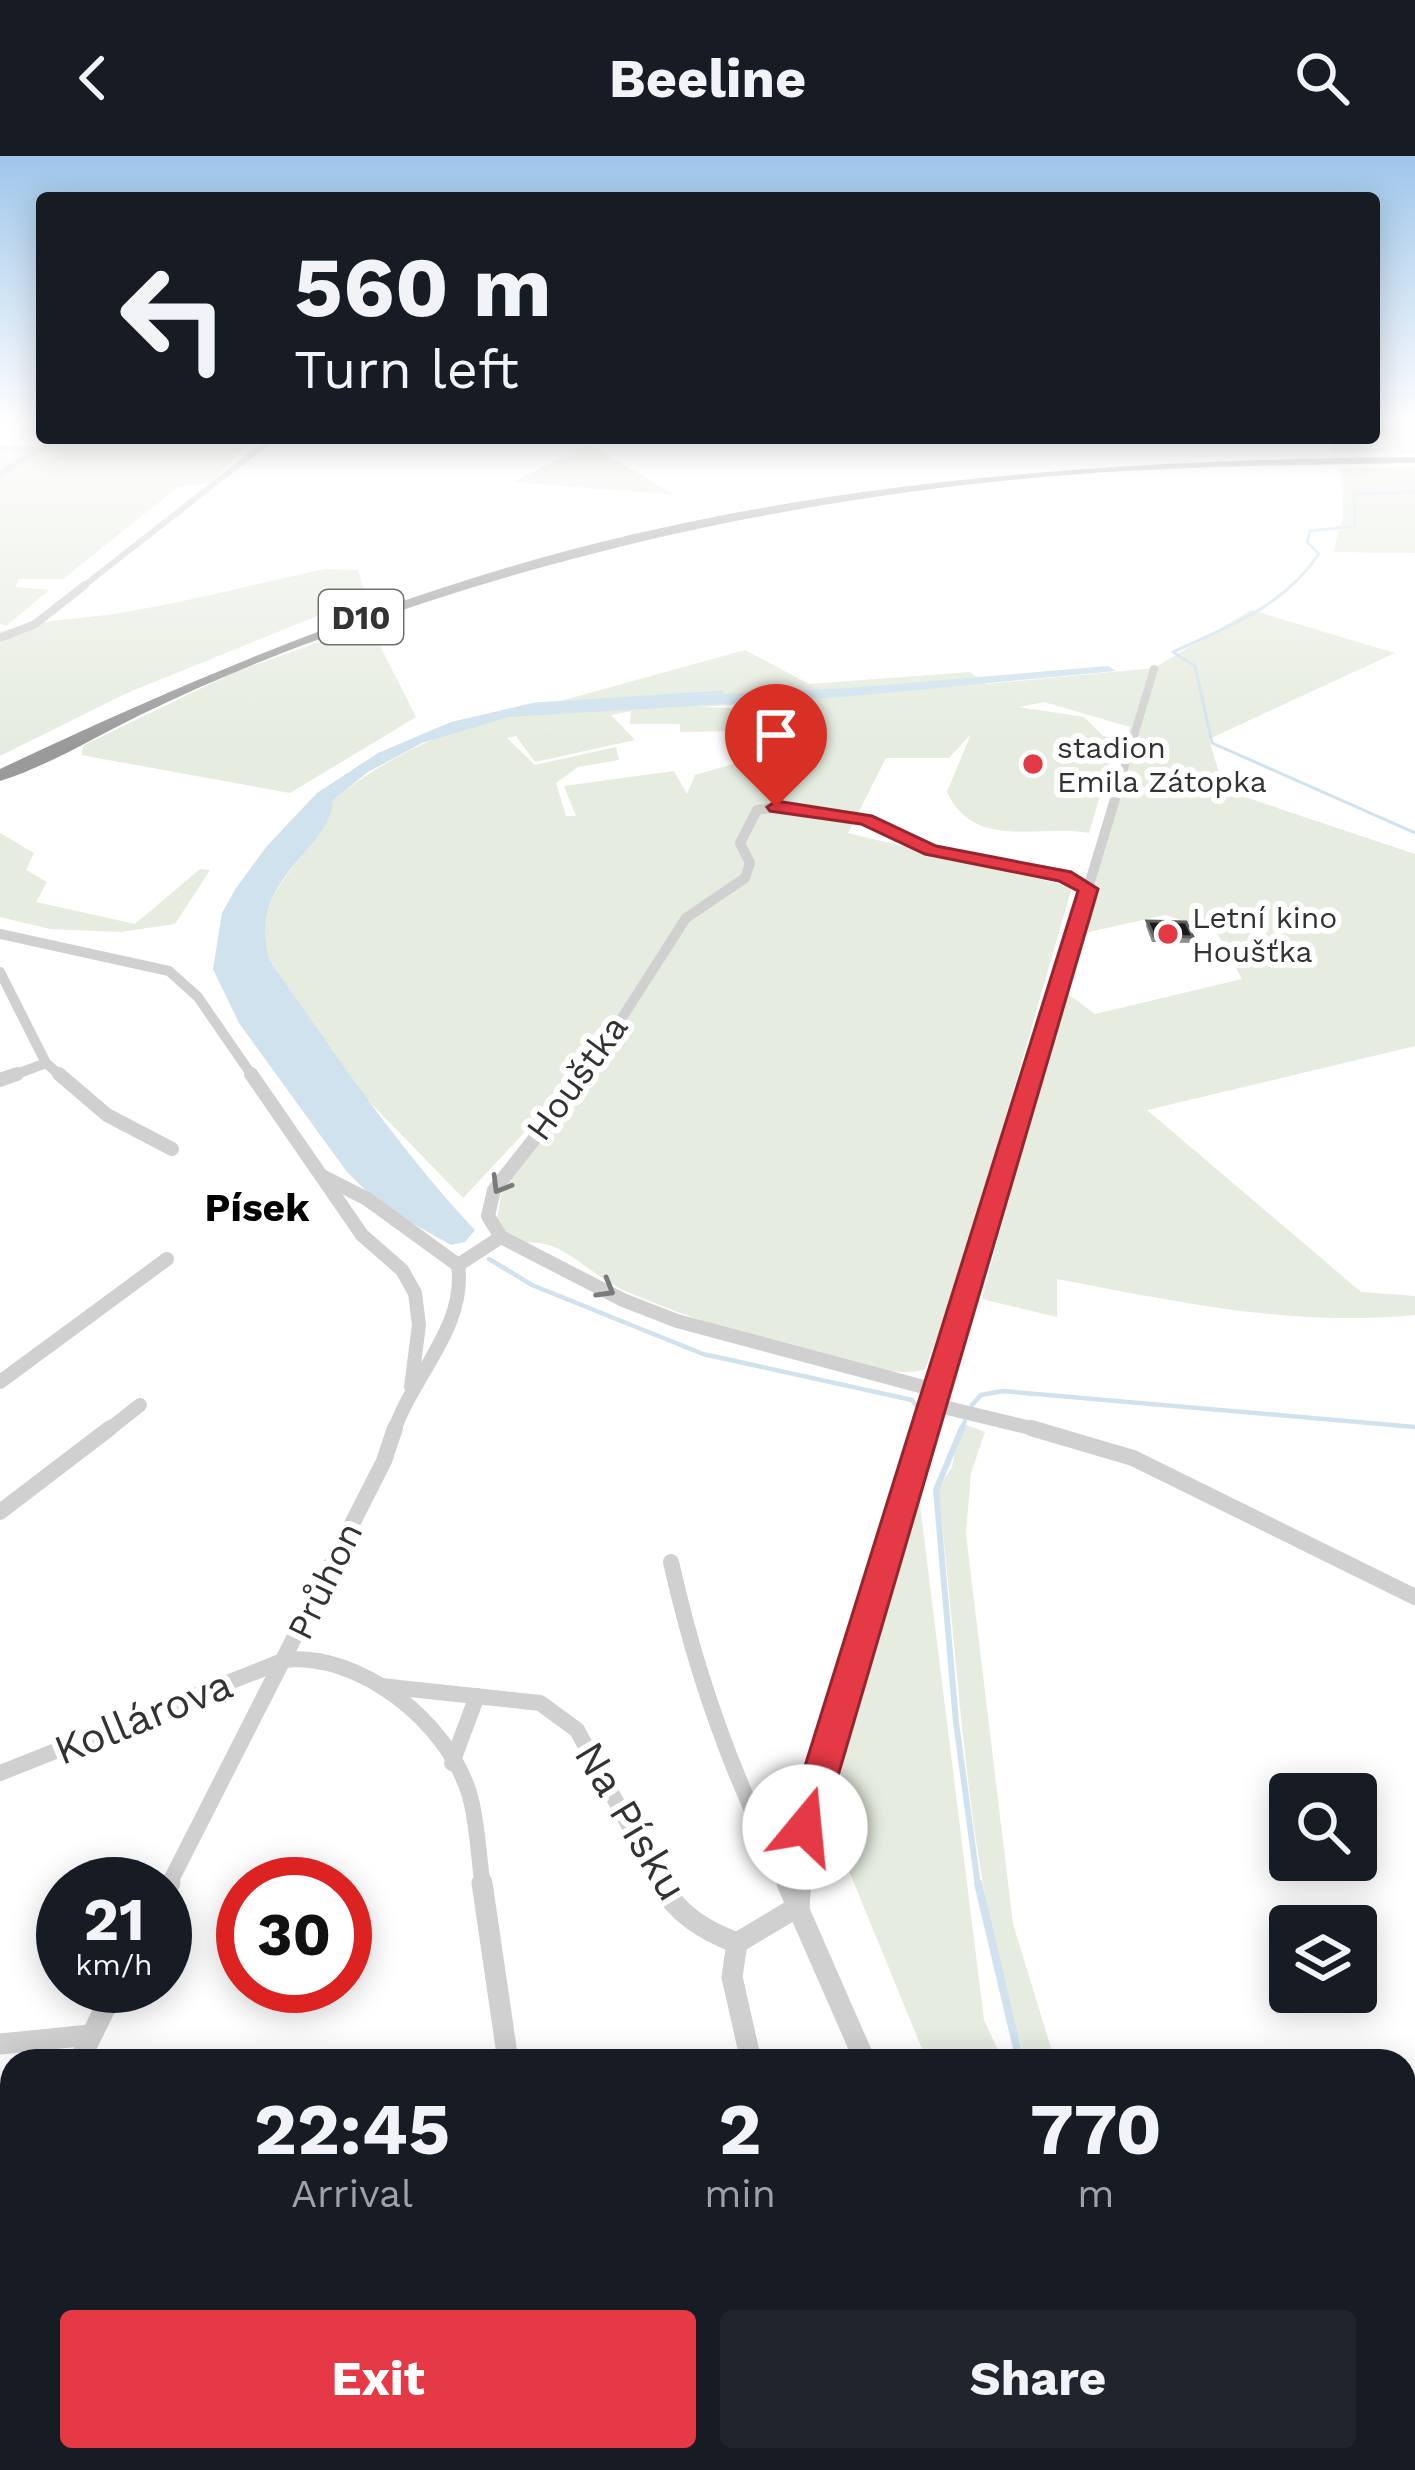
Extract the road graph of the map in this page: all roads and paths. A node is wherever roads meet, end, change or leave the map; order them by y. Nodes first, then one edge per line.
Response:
1 (157, 528) edge
2 (658, 528) edge
3 (668, 528) edge
4 (0, 638) edge
5 (1154, 668) dead end
6 (0, 766) edge
7 (0, 776) edge
8 (1088, 889) junction
9 (6, 935) edge
10 (0, 972) edge
11 (46, 1063) junction
12 (0, 1080) edge
13 (172, 1149) dead end
14 (319, 1175) junction
15 (501, 1238) junction
16 (166, 1258) dead end
17 (458, 1264) junction
18 (0, 1382) edge
19 (411, 1387) junction
20 (933, 1397) junction
21 (140, 1405) dead end
22 (0, 1512) edge
23 (671, 1562) dead end
24 (1415, 1597) edge
25 (285, 1660) junction
26 (381, 1686) junction
27 (477, 1696) junction
28 (452, 1763) junction
29 (0, 1773) edge
30 (183, 1857) edge
31 (799, 1906) junction
32 (737, 1943) junction
33 (102, 2013) edge
34 (90, 2035) junction
35 (0, 2044) edge
36 (84, 2049) edge
37 (506, 2049) edge
38 (749, 2049) edge
39 (860, 2049) edge

1 - 4 street
2 - 6 highway, D10
3 - 7 highway, D10
5 - 8 street
8 -> 15 street, Houštka
8 - 20 street
9 - 14 street
10 - 11 street
11 - 12 street
11 - 13 street
14 - 17 street
14 - 19 street
15 - 17 street
15 -> 20 street
16 - 18 street
17 - 19 street, Průhon
19 - 25 street, Průhon
20 - 24 street
20 - 31 street
21 - 22 street
23 - 31 street
25 - 26 street, Na Písku
25 - 29 street, Kollárova
25 - 30 street, Průhon
26 - 27 street, Na Písku
26 - 28 street, Na Písku
27 - 28 street
27 - 32 street, Na Písku
28 - 37 street, Na Písku
31 - 32 street
31 - 39 street
32 - 38 street
33 - 34 street
34 - 35 street
34 - 36 street

